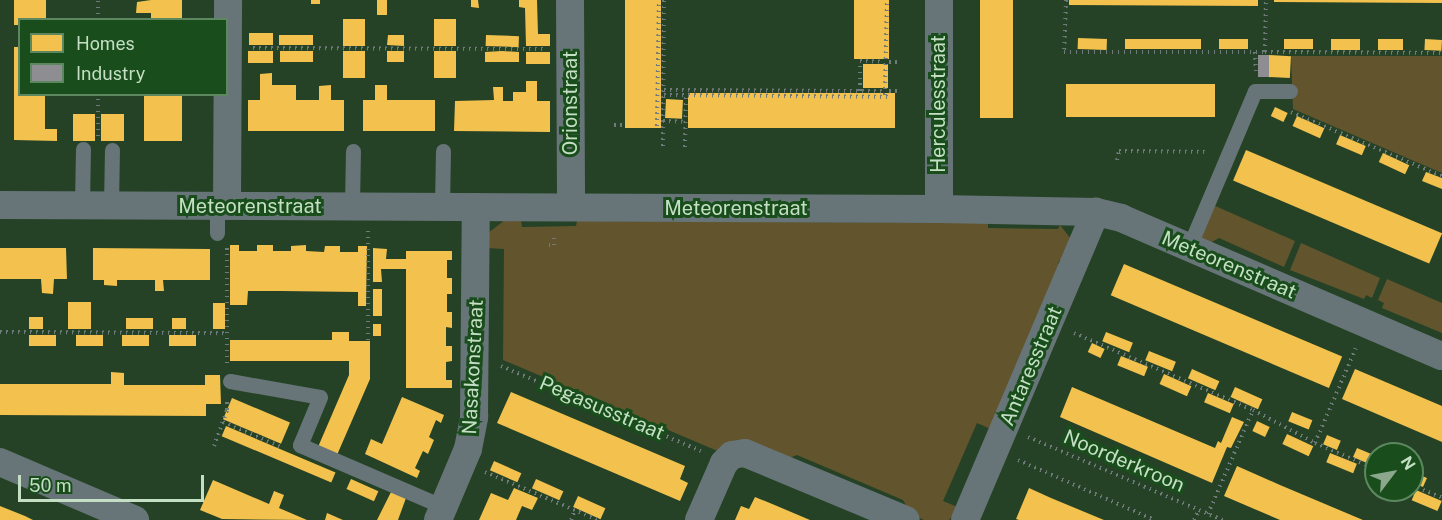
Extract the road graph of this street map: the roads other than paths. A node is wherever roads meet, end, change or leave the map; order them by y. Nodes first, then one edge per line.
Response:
1 (228, 0) edge
2 (570, 0) edge
3 (939, 0) edge
4 (234, 45) edge
5 (1290, 91) dead end
6 (443, 147) dead end
7 (353, 151) dead end
8 (0, 205) edge
9 (82, 205) junction
10 (111, 206) junction
11 (352, 206) junction
12 (442, 207) junction
13 (476, 207) junction
14 (939, 209) junction
15 (1096, 212) junction
16 (562, 217) junction
17 (222, 222) junction
18 (1189, 247) junction
19 (1442, 356) edge
20 (228, 381) road end
21 (0, 462) edge
22 (441, 513) edge
23 (135, 520) edge
24 (699, 520) edge
25 (906, 520) edge
26 (965, 520) edge

1 - 4 street
2 - 16 street, Orionstraat
3 - 14 street, Herculesstraat
4 - 17 street
5 - 18 lane
6 - 12 lane
7 - 11 lane
8 - 9 street, Meteorenstraat
9 - 10 street, Meteorenstraat
9 - 10 lane
10 - 17 street, Meteorenstraat
11 - 12 street, Meteorenstraat
11 - 17 street, Meteorenstraat
12 - 13 street, Meteorenstraat
13 - 16 street, Meteorenstraat
13 - 22 street, Nasakonstraat
14 - 15 street, Meteorenstraat
14 - 16 street, Meteorenstraat
15 - 18 street, Meteorenstraat
15 - 26 street, Antaresstraat
18 - 19 street, Meteorenstraat
20 - 22 lane
21 - 23 street
24 - 25 street

